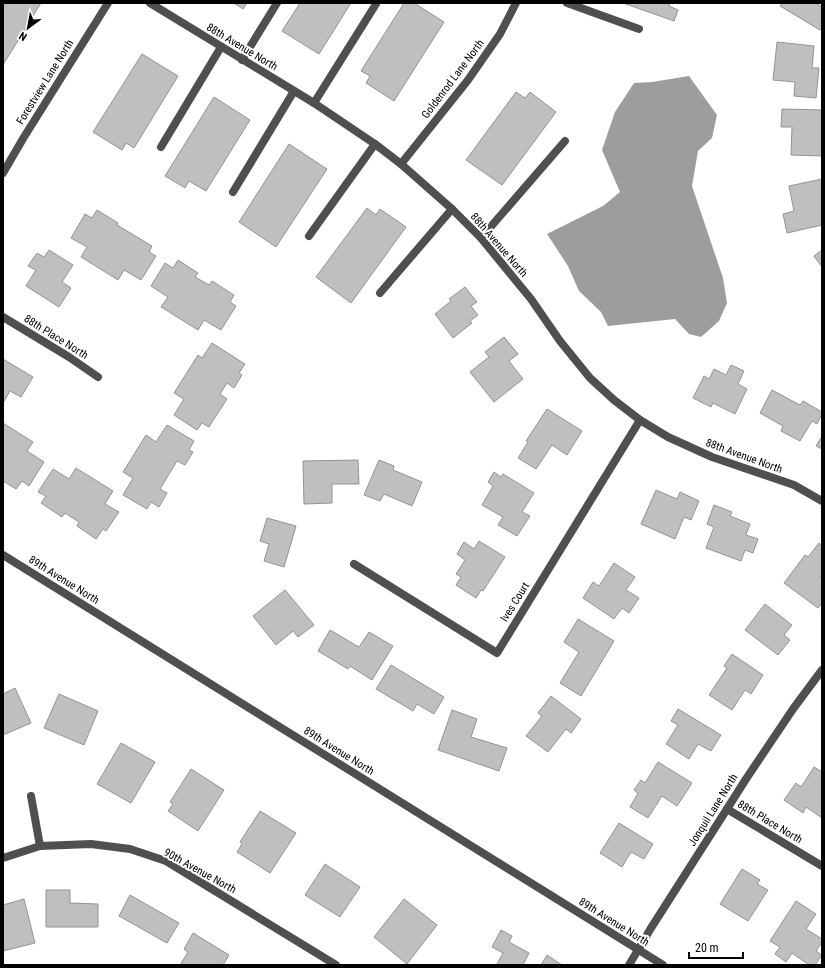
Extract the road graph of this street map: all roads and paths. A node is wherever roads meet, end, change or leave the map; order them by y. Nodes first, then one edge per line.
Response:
1 (108, 3) edge
2 (150, 3) edge
3 (277, 3) edge
4 (516, 3) edge
5 (567, 3) edge
6 (376, 4) dead end
7 (639, 29) dead end
8 (221, 47) junction
9 (242, 60) junction
10 (294, 92) junction
11 (314, 103) junction
12 (565, 141) dead end
13 (375, 144) junction
14 (161, 147) dead end
15 (401, 164) junction
16 (3, 174) edge
17 (233, 192) dead end
18 (452, 209) junction
19 (308, 236) dead end
20 (481, 238) junction
21 (380, 293) dead end
22 (3, 317) edge
23 (98, 376) dead end
24 (640, 420) junction
25 (822, 501) edge
26 (3, 555) edge
27 (354, 564) dead end
28 (822, 670) edge
29 (31, 796) dead end
30 (727, 809) junction
31 (40, 846) junction
32 (3, 858) edge
33 (822, 866) edge
34 (638, 950) junction
35 (336, 965) edge
36 (629, 965) edge
37 (663, 965) edge

1 - 16 street, Forestview Lane North
2 - 8 street, 88th Avenue North
3 - 9 street
4 - 15 street, Goldenrod Lane North
5 - 7 street
6 - 11 street
8 - 9 street, 88th Avenue North
8 - 14 street
9 - 10 street, 88th Avenue North
10 - 11 street, 88th Avenue North
10 - 17 street
11 - 13 street, 88th Avenue North
12 - 20 street
13 - 15 street, 88th Avenue North
13 - 19 street
15 - 18 street, 88th Avenue North
18 - 20 street, 88th Avenue North
18 - 21 street
20 - 24 street, 88th Avenue North
22 - 23 street, 88th Place North
24 - 25 street, 88th Avenue North
24 - 27 street, Ives Court
26 - 34 street, 89th Avenue North
28 - 30 street, Jonquil Lane North
29 - 31 street
30 - 33 street, 88th Place North
30 - 34 street, Jonquil Lane North
31 - 32 street
31 - 35 street, 90th Avenue North
34 - 36 street, Jonquil Lane North
34 - 37 street, 89th Avenue North

